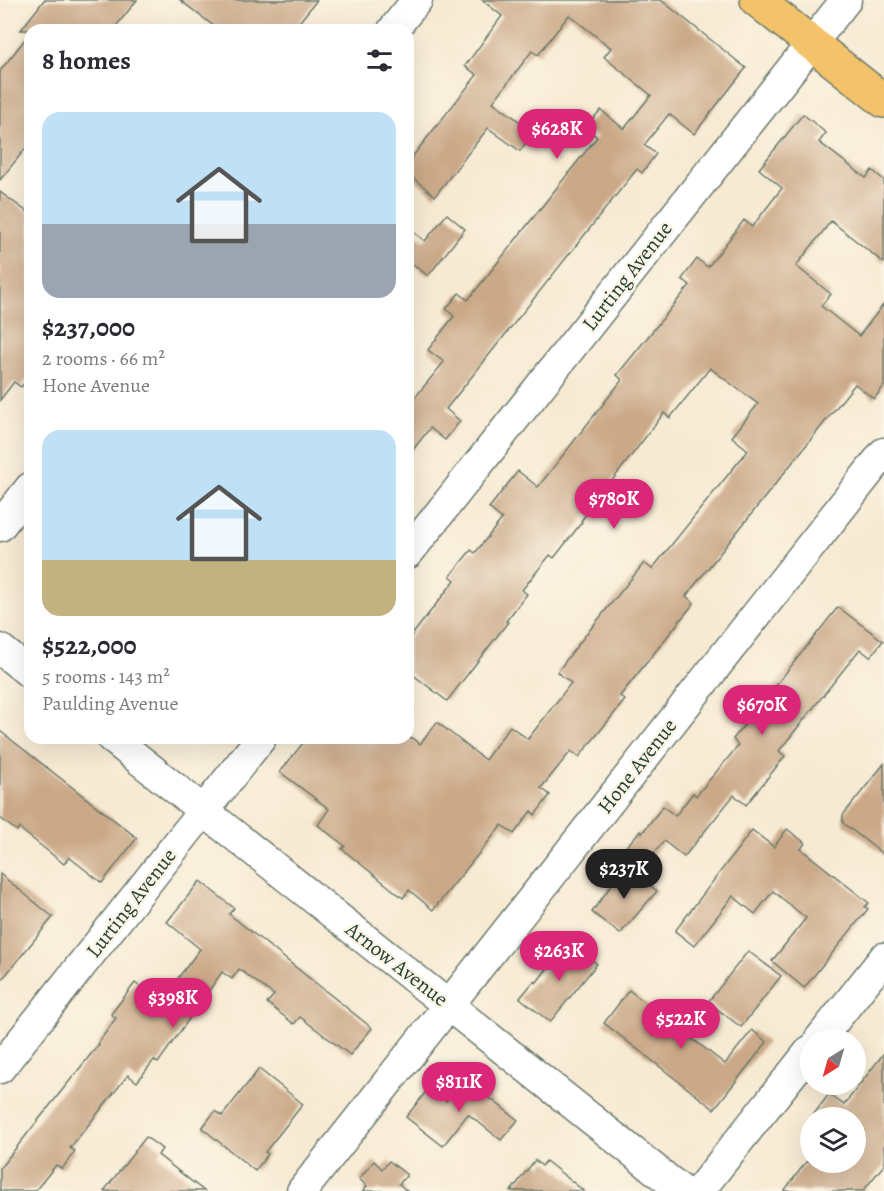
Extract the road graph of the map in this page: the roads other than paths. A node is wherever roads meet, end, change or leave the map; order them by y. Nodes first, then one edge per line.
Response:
1 (417, 0) edge
2 (757, 0) edge
3 (846, 0) edge
4 (398, 24) edge
5 (812, 44) junction
6 (884, 101) edge
7 (884, 453) edge
8 (24, 496) edge
9 (0, 526) edge
10 (414, 545) edge
11 (0, 649) edge
12 (24, 668) edge
13 (120, 744) edge
14 (256, 744) edge
15 (204, 811) junction
16 (884, 958) edge
17 (448, 1005) junction
18 (828, 1029) edge
19 (800, 1065) edge
20 (0, 1068) edge
21 (302, 1191) edge
22 (682, 1191) edge
23 (699, 1191) edge

1 - 4 street
2 - 5 main road
3 - 5 street, Lurting Avenue
5 - 6 main road
5 - 10 street, Lurting Avenue
7 - 17 street, Hone Avenue
8 - 9 street
11 - 12 street
13 - 15 street, Arnow Avenue
14 - 15 street, Lurting Avenue
15 - 17 street, Arnow Avenue
15 - 20 street, Lurting Avenue
16 - 18 street
17 - 21 street, Hone Avenue
17 - 22 street, Arnow Avenue
19 - 23 street

